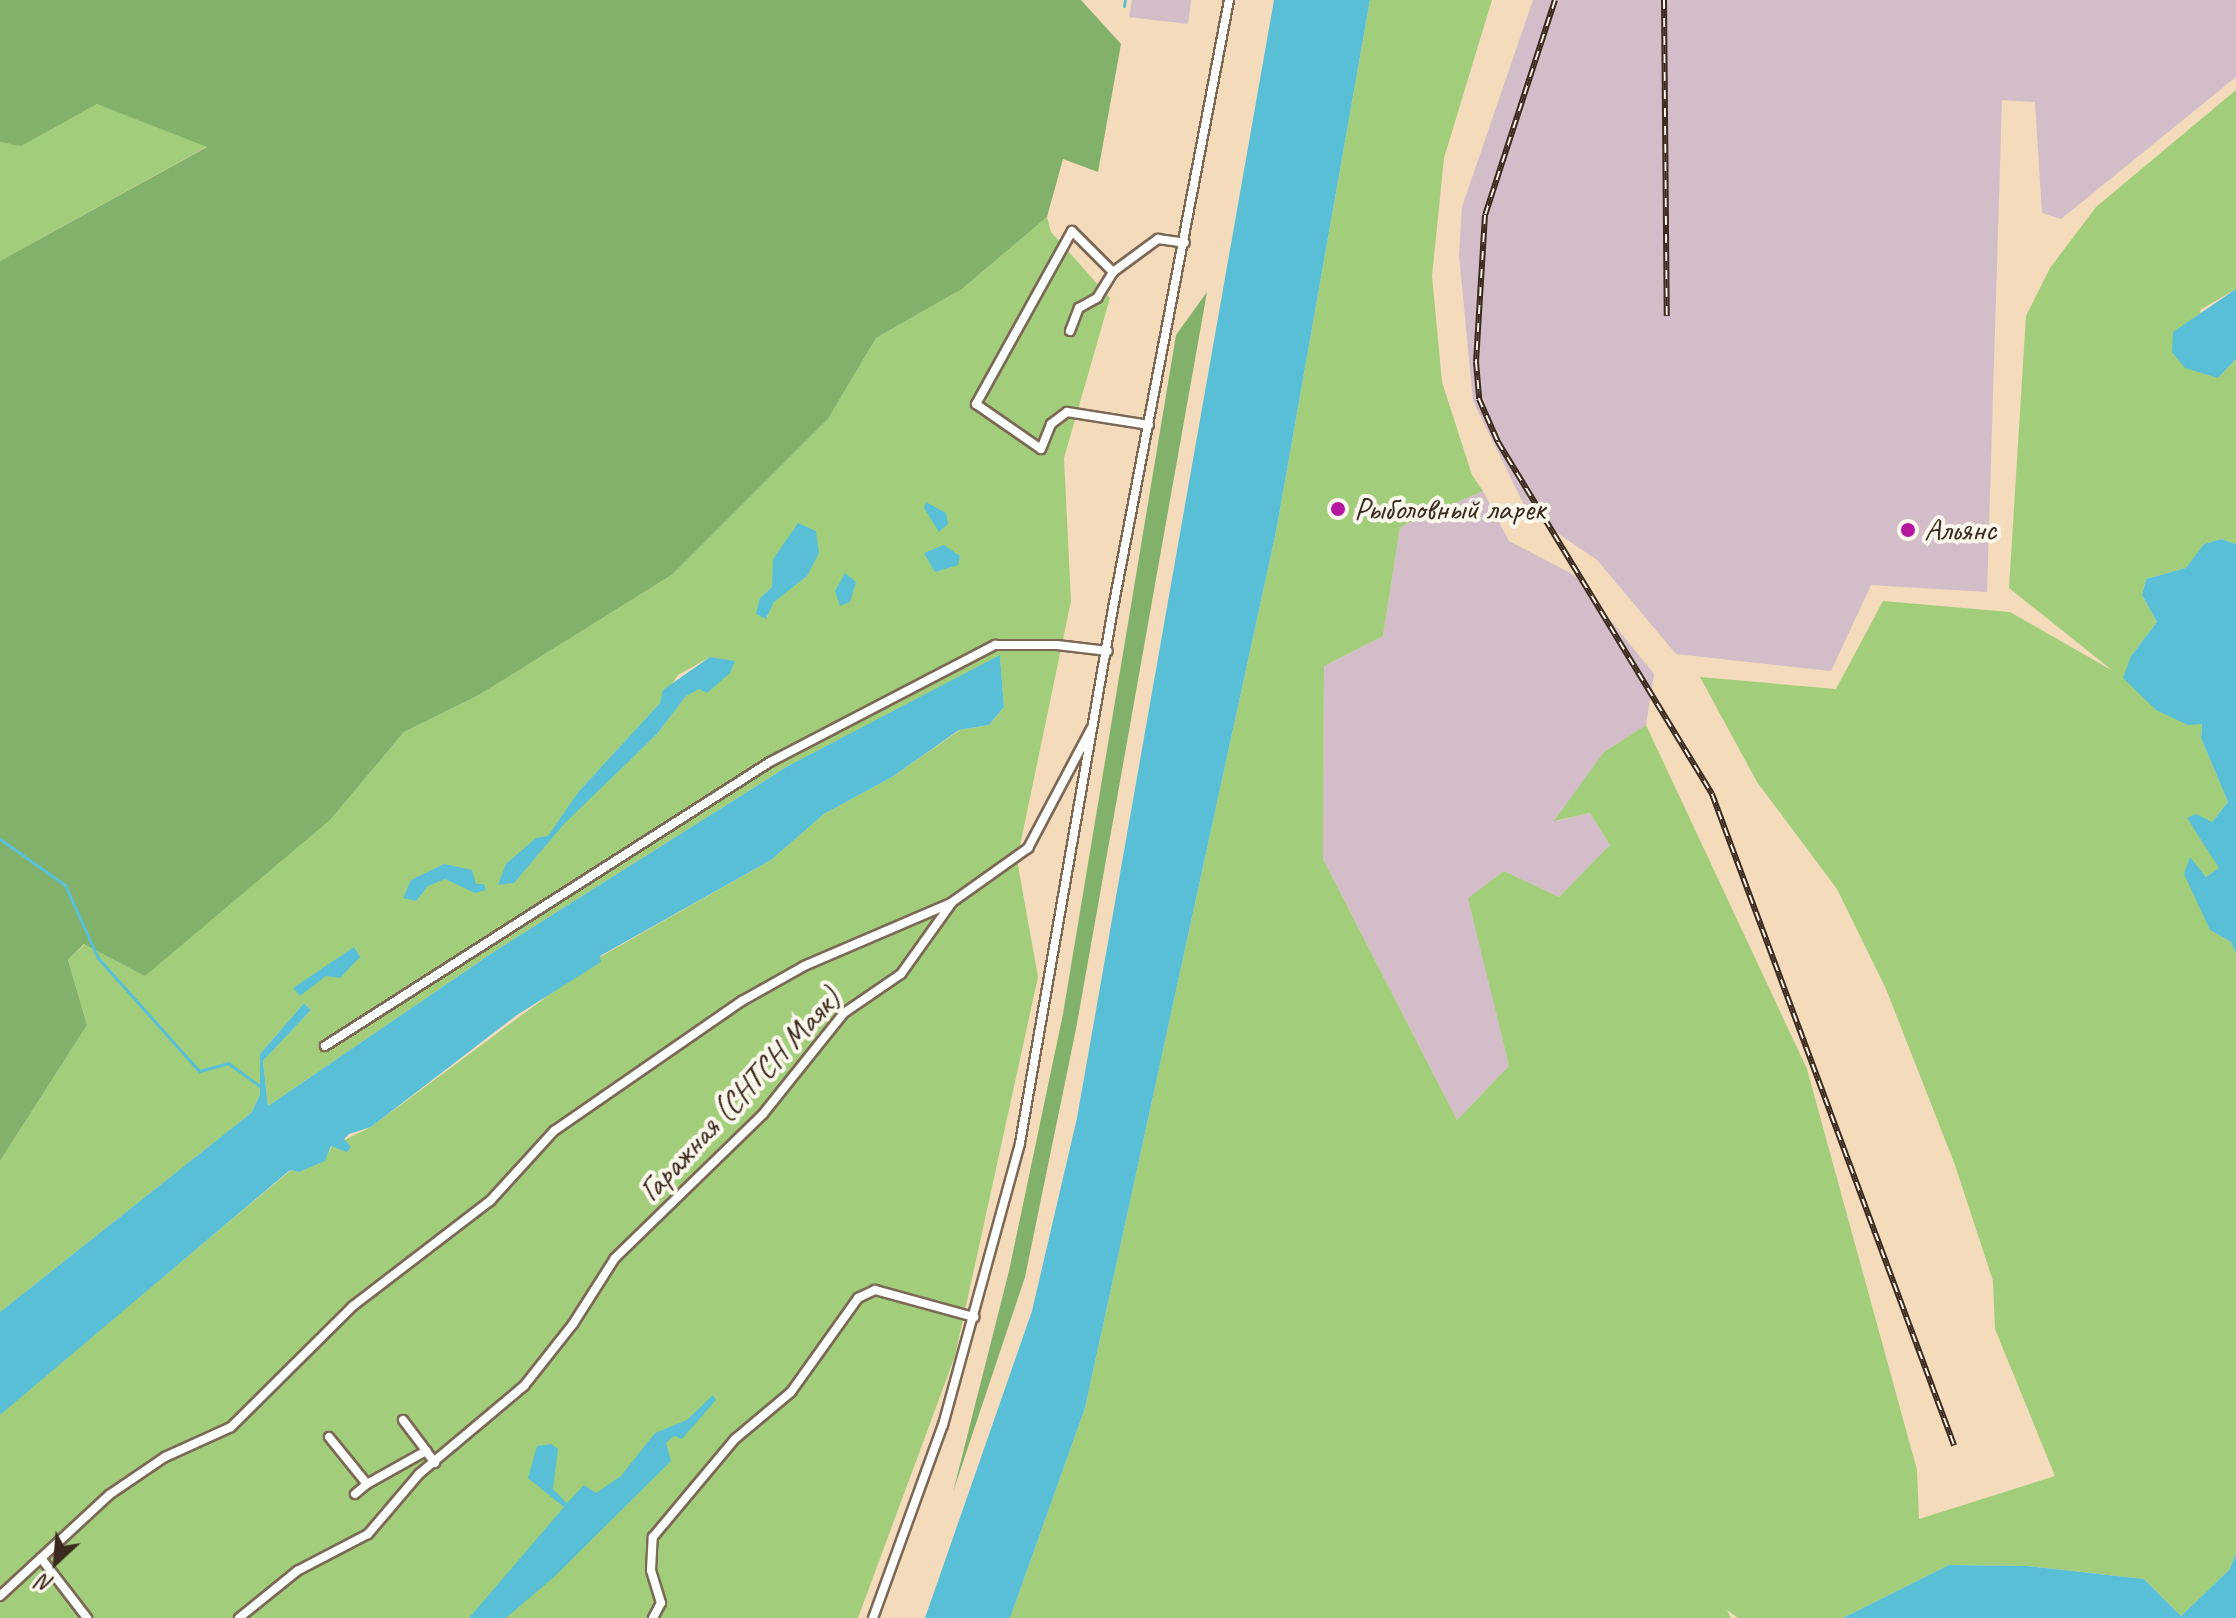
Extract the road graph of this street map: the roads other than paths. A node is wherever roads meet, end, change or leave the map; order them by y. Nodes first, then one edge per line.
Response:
1 (1229, 0) edge
2 (1185, 243) junction
3 (1113, 272) junction
4 (1070, 331) dead end
5 (1149, 425) junction
6 (1108, 651) junction
7 (1094, 724) junction
8 (951, 903) junction
9 (325, 1046) dead end
10 (974, 1317) junction
11 (403, 1420) dead end
12 (329, 1437) dead end
13 (426, 1451) junction
14 (435, 1463) junction
15 (367, 1484) junction
16 (355, 1494) dead end
17 (41, 1558) junction
18 (0, 1596) edge
19 (87, 1618) edge
20 (239, 1618) edge
21 (653, 1618) edge
22 (873, 1618) edge

1 - 2 street
2 - 3 street
2 - 5 street
3 - 4 street
3 - 5 street
5 - 6 street
6 - 7 street
6 - 9 street
7 - 8 street
7 - 10 street
8 - 14 street, Гаражная (СНТСН Маяк)
8 - 17 street
10 - 21 street
10 - 22 street
11 - 13 street
12 - 15 street
13 - 14 street
13 - 15 street
14 - 20 street, Гаражная (СНТСН Маяк)
15 - 16 street
17 - 18 street
17 - 19 street

